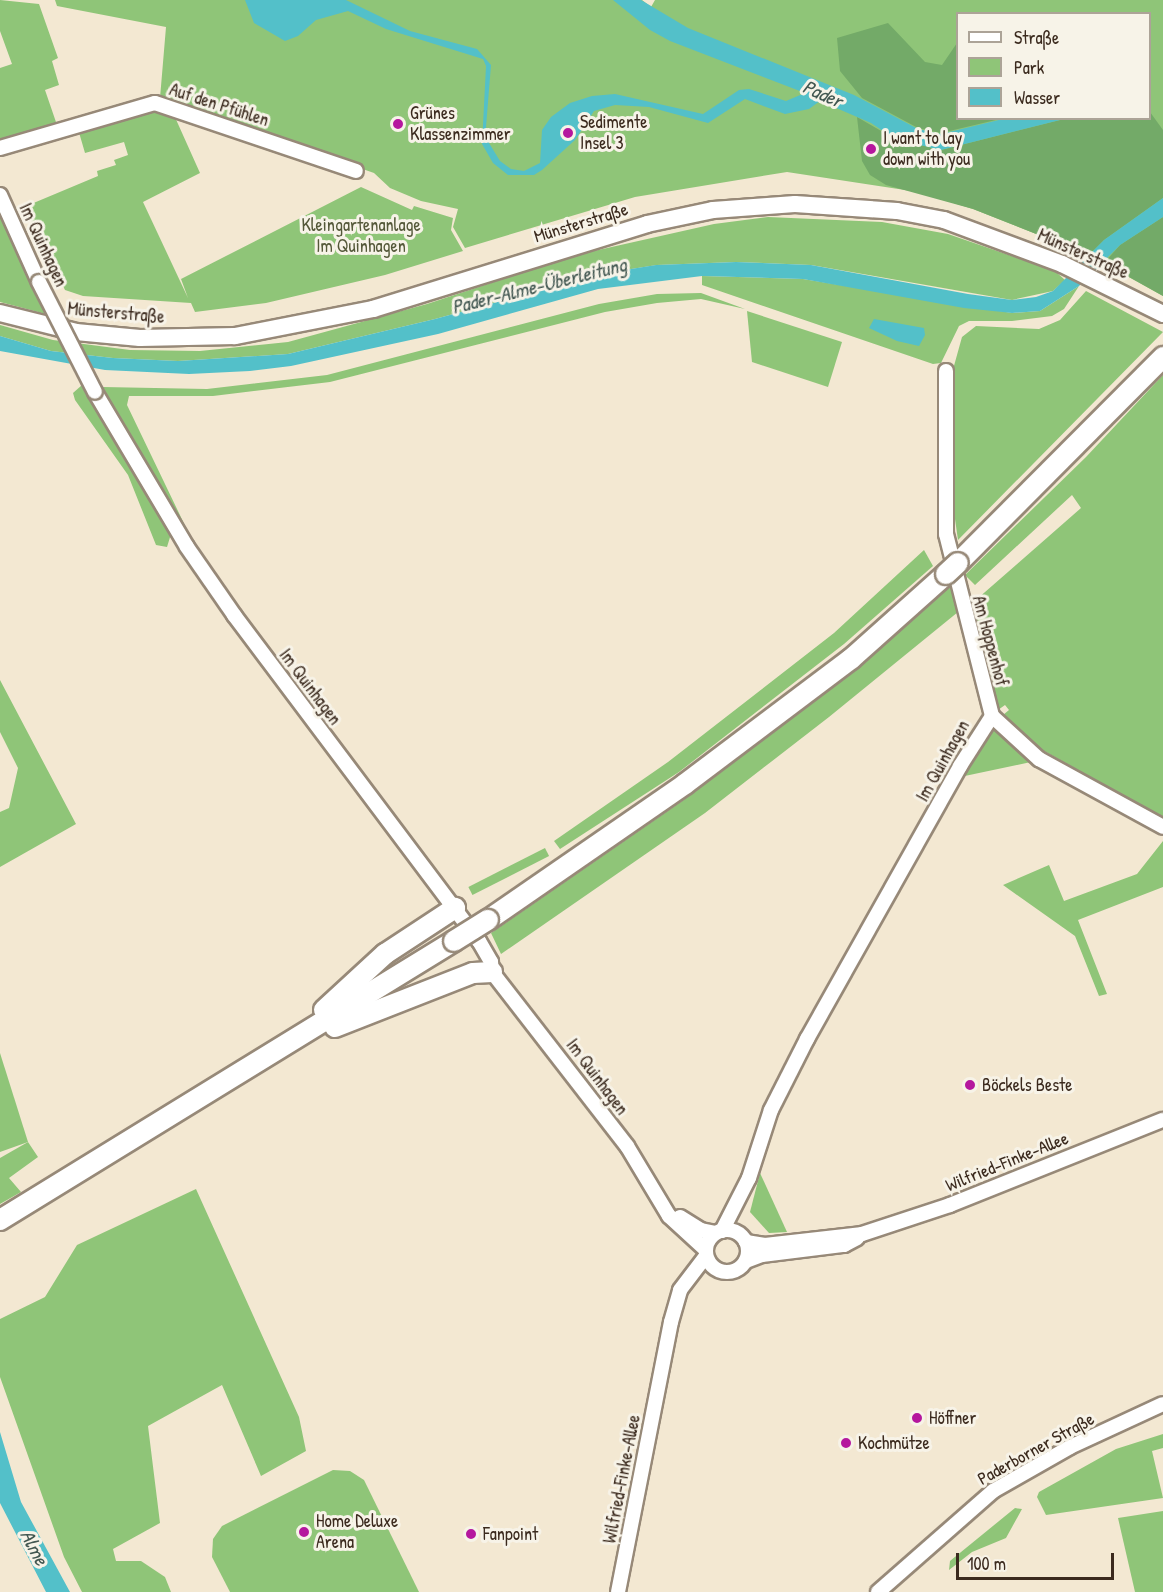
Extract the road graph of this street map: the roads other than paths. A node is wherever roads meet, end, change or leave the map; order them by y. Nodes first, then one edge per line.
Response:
1 (0, 148) edge
2 (356, 171) dead end
3 (0, 195) edge
4 (0, 313) edge
5 (1163, 314) edge
6 (1163, 357) edge
7 (946, 371) dead end
8 (992, 716) junction
9 (1163, 827) edge
10 (455, 908) junction
11 (492, 972) junction
12 (269, 1056) junction
13 (1163, 1120) edge
14 (642, 1168) junction
15 (750, 1178) junction
16 (0, 1220) edge
17 (719, 1232) junction
18 (862, 1234) junction
19 (744, 1239) junction
20 (706, 1253) junction
21 (746, 1261) junction
22 (716, 1270) junction
23 (677, 1303) junction
24 (1163, 1404) edge
25 (1163, 1414) edge
26 (1135, 1418) junction
27 (618, 1592) edge
28 (878, 1592) edge

1 - 2 street, Auf den Pfühlen
3 - 10 street, Im Quinhagen, bridge
4 - 5 main road, Münsterstraße
6 - 12 highway, bridge
7 - 8 street, Am Hoppenhof
8 - 9 street
8 - 15 street, Im Quinhagen
10 - 11 street, Im Quinhagen
10 - 12 highway
11 - 12 highway
11 - 14 street, Im Quinhagen
12 - 16 highway
13 - 18 street, Wilfried-Finke-Allee
14 - 17 street, Im Quinhagen
14 - 20 street, Im Quinhagen
15 - 17 street, Im Quinhagen
15 - 19 street, Im Quinhagen
17 - 19 street
17 - 20 street
18 - 19 street, Wilfried-Finke-Allee
18 - 21 street, Wilfried-Finke-Allee
19 - 21 street
20 - 22 street
20 - 23 street, Wilfried-Finke-Allee
21 - 22 street
22 - 23 street
23 - 27 street, Wilfried-Finke-Allee
24 - 26 street, Paderborner Straße
25 - 26 street, Paderborner Straße
26 - 28 street, Paderborner Straße

